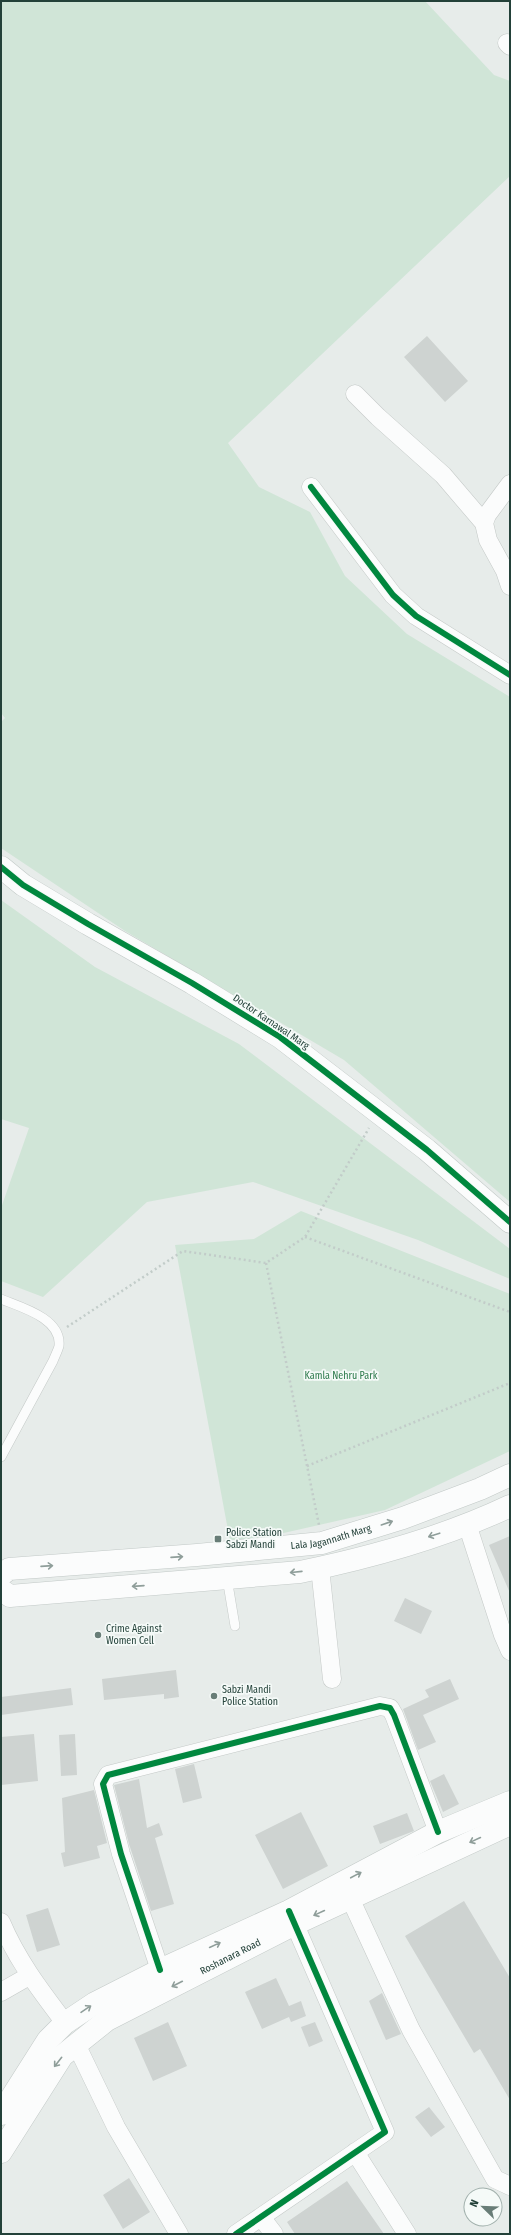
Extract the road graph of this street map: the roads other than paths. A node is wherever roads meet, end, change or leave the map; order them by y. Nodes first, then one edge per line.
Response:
1 (355, 394) dead end
2 (510, 484) edge
3 (311, 487) dead end
4 (484, 523) junction
5 (510, 586) edge
6 (510, 675) edge
7 (1, 867) edge
8 (510, 1222) edge
9 (1, 1299) edge
10 (1, 1457) edge
11 (510, 1475) edge
12 (510, 1506) edge
13 (466, 1524) junction
14 (328, 1541) junction
15 (342, 1563) junction
16 (320, 1568) junction
17 (1, 1575) edge
18 (227, 1578) junction
19 (1, 1590) edge
20 (235, 1626) dead end
21 (510, 1651) edge
22 (332, 1678) dead end
23 (510, 1802) edge
24 (510, 1824) edge
25 (438, 1832) junction
26 (350, 1898) junction
27 (292, 1917) junction
28 (1, 1922) edge
29 (160, 1970) junction
30 (29, 1976) junction
31 (1, 1992) edge
32 (65, 2023) junction
33 (76, 2044) junction
34 (1, 2114) edge
35 (1, 2152) edge
36 (355, 2152) junction
37 (510, 2186) edge
38 (261, 2217) junction
39 (179, 2234) edge
40 (236, 2234) edge
41 (274, 2234) edge
42 (407, 2234) edge

1 - 4 street
2 - 4 street
3 - 6 street
4 - 5 street
7 - 8 street, Doctor Karnawal Marg
9 - 10 lane
14 -> 11 street, Lala Jagannath Marg
12 - 13 street
13 -> 15 street
13 - 21 street
14 - 15 street
17 -> 14 street, Lala Jagannath Marg
15 - 16 street
16 -> 18 street
16 - 22 street
18 -> 19 street
18 - 20 lane
23 - 25 street, Roshanara Road
24 -> 26 street, Roshanara Road
27 -> 25 street, Roshanara Road
25 - 29 street
26 -> 27 street, Roshanara Road
26 - 37 street
29 -> 27 street, Roshanara Road
27 -> 33 street, Roshanara Road
27 - 36 street
28 - 30 street
32 -> 29 street, Roshanara Road
30 - 31 street
30 - 32 street
32 - 34 street, Roshanara Road
33 -> 35 street, Roshanara Road
33 - 39 street
36 - 38 street
36 - 42 street
38 - 40 street
38 - 41 street

